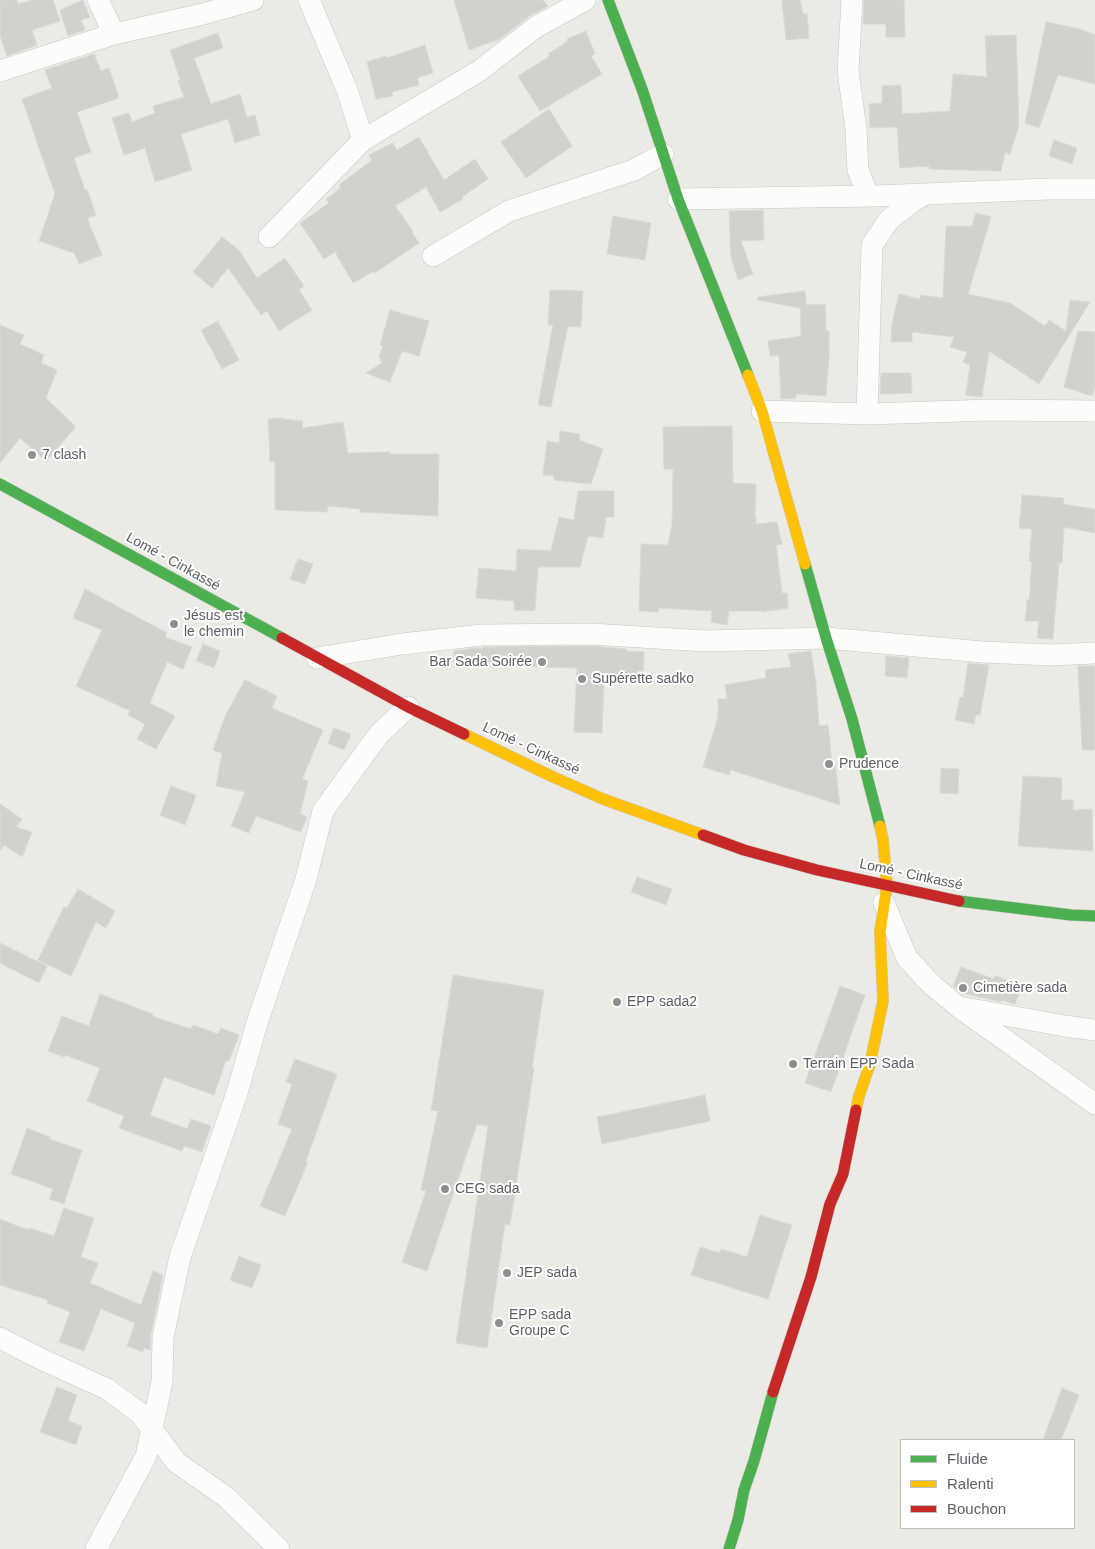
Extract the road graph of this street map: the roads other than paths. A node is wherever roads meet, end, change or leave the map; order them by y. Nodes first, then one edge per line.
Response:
1 (98, 0) edge
2 (253, 0) edge
3 (308, 0) edge
4 (585, 0) edge
5 (608, 0) edge
6 (852, 0) edge
7 (114, 34) junction
8 (0, 71) edge
9 (363, 140) junction
10 (663, 154) junction
11 (1095, 189) edge
12 (927, 194) junction
13 (868, 196) junction
14 (678, 199) junction
15 (269, 237) dead end
16 (433, 256) dead end
17 (762, 411) junction
18 (1095, 411) edge
19 (867, 414) junction
20 (0, 484) edge
21 (826, 638) junction
22 (1095, 653) edge
23 (317, 658) junction
24 (408, 707) junction
25 (886, 894) junction
26 (1095, 916) edge
27 (960, 1008) junction
28 (1095, 1030) edge
29 (1095, 1104) edge
30 (0, 1338) edge
31 (152, 1429) junction
32 (96, 1549) edge
33 (279, 1549) edge
34 (729, 1549) edge

1 - 7 street
2 - 7 street
3 - 9 street
4 - 9 street
5 - 10 main road
6 - 13 street
7 - 8 street
9 - 15 street
10 - 14 main road
10 - 16 street
11 - 12 street
12 - 13 street
12 - 19 street
13 - 14 street
14 - 17 main road
17 - 19 street
17 - 21 main road
18 - 19 street
20 - 23 main road, Lomé - Cinkassé
21 - 22 street
21 - 23 street
21 - 25 main road
23 - 24 main road, Lomé - Cinkassé
24 - 25 main road, Lomé - Cinkassé
24 - 31 street
25 - 26 main road, Lomé - Cinkassé
25 - 27 street
25 - 34 main road
27 - 28 street
27 - 29 street
30 - 31 street
31 - 32 street
31 - 33 street

